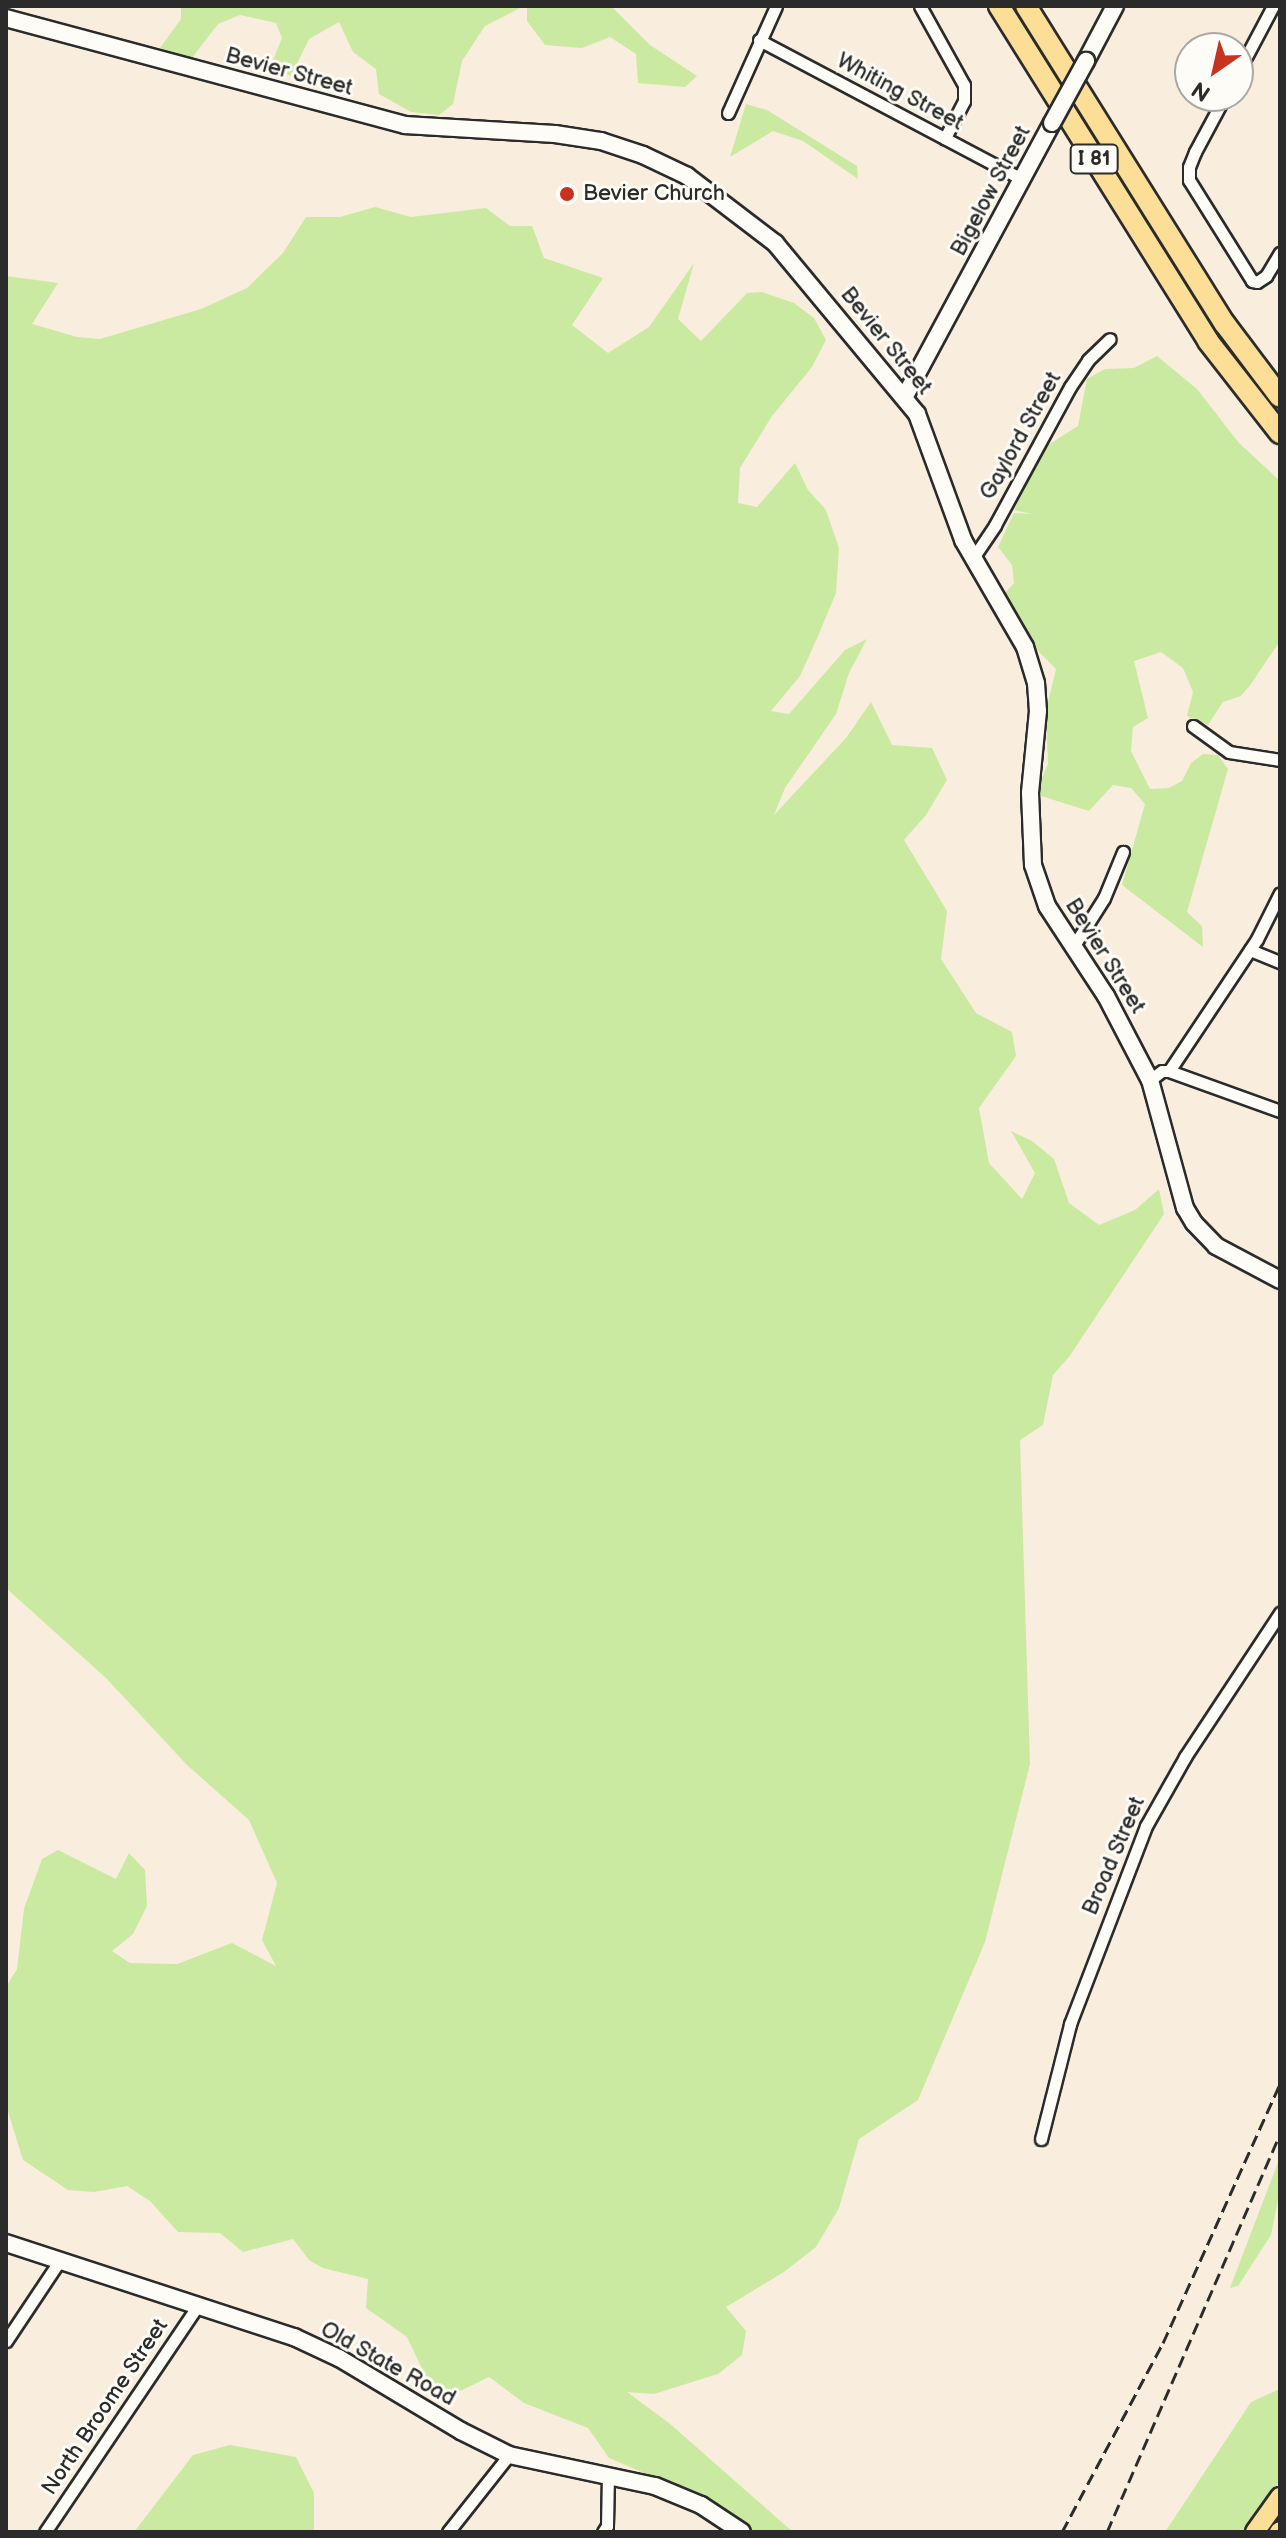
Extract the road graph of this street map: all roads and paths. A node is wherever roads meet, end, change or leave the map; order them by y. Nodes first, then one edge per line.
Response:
1 (776, 6) edge
2 (920, 6) edge
3 (999, 6) edge
4 (1026, 6) edge
5 (1115, 6) edge
6 (1273, 6) edge
7 (6, 18) edge
8 (759, 40) junction
9 (1254, 42) edge
10 (1216, 112) edge
11 (728, 113) dead end
12 (945, 138) junction
13 (1022, 179) junction
14 (1280, 253) edge
15 (1211, 301) junction
16 (1110, 339) dead end
17 (1280, 381) edge
18 (905, 396) junction
19 (1280, 397) edge
20 (1280, 433) edge
21 (973, 558) junction
22 (1193, 726) dead end
23 (1280, 760) edge
24 (1123, 852) dead end
25 (1280, 893) edge
26 (1073, 947) junction
27 (1250, 950) junction
28 (1280, 962) edge
29 (1169, 1071) junction
30 (1150, 1080) junction
31 (1280, 1111) edge
32 (1280, 1280) edge
33 (1280, 1613) edge
34 (1041, 2139) dead end
35 (6, 2243) edge
36 (60, 2260) junction
37 (199, 2304) junction
38 (6, 2341) edge
39 (509, 2455) junction
40 (608, 2474) junction
41 (1280, 2497) edge
42 (609, 2530) edge
43 (45, 2532) edge
44 (448, 2532) edge
45 (742, 2532) edge
46 (1255, 2532) edge

1 - 8 street
2 - 12 street
3 - 20 highway, I 81
4 - 15 highway, I 81
5 - 13 street, Bigelow Street, bridge
6 - 9 street
7 - 18 street, Bevier Street
8 - 11 street
8 - 12 street, Whiting Street
10 - 14 street
12 - 13 street, Whiting Street
13 - 18 street, Bigelow Street
15 - 17 highway
15 - 19 highway, I 81
16 - 21 street, Gaylord Street
18 - 21 street, Bevier Street
21 - 26 street, Bevier Street
22 - 23 street
24 - 26 street
25 - 27 street
26 - 30 street, Bevier Street
27 - 28 street
27 - 29 street
29 - 30 street
29 - 31 street
30 - 32 street, Bevier Street
33 - 34 street, Broad Street
35 - 36 street, Old State Road
36 - 37 street, Old State Road
36 - 38 street
37 - 39 street, Old State Road
37 - 43 street, North Broome Street
39 - 40 street, Old State Road
39 - 44 street
40 - 42 street
40 - 45 street, Old State Road
41 - 46 main road

